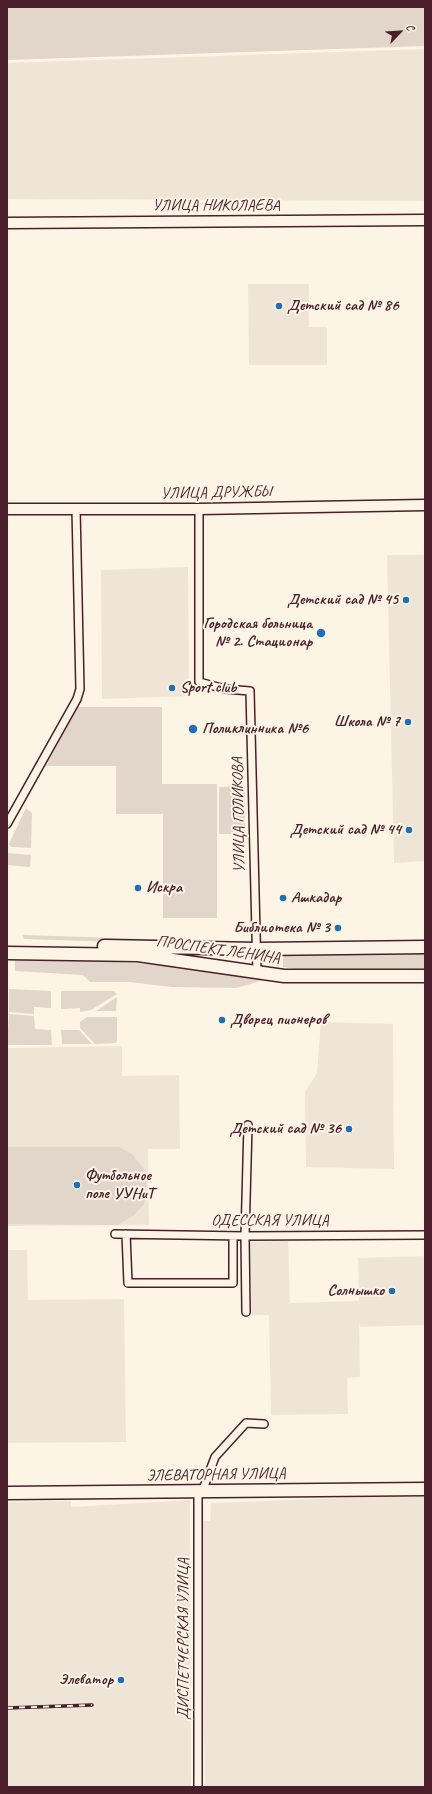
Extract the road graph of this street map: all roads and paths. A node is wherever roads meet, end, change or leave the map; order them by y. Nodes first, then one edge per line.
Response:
1 (425, 220) edge
2 (7, 224) edge
3 (425, 505) edge
4 (199, 508) junction
5 (7, 509) edge
6 (76, 509) junction
7 (7, 824) edge
8 (7, 945) edge
9 (425, 947) edge
10 (257, 949) junction
11 (7, 953) edge
12 (257, 973) junction
13 (425, 976) edge
14 (248, 1125) dead end
15 (115, 1234) dead end
16 (126, 1234) junction
17 (425, 1235) edge
18 (233, 1236) junction
19 (245, 1236) junction
20 (246, 1312) dead end
21 (264, 1424) dead end
22 (425, 1489) edge
23 (200, 1492) junction
24 (7, 1493) edge
25 (198, 1787) edge

1 - 2 main road, УЛИЦА НИКОЛАЕВА
3 - 4 main road, УЛИЦА ДРУЖБЫ
4 - 6 main road, УЛИЦА ДРУЖБЫ
4 - 10 street, УЛИЦА ГОЛИКОВА
5 - 6 main road, УЛИЦА ДРУЖБЫ
6 - 7 street
8 - 10 main road, ПРОСПЕКТ ЛЕНИНА
9 - 10 main road, ПРОСПЕКТ ЛЕНИНА
10 - 12 street, УЛИЦА ГОЛИКОВА
11 - 12 main road, ПРОСПЕКТ ЛЕНИНА
12 - 13 main road, ПРОСПЕКТ ЛЕНИНА
14 - 19 street
15 - 16 street, ОДЕССКАЯ УЛИЦА
16 - 18 street, ОДЕССКАЯ УЛИЦА
16 - 18 street
17 - 19 street, ОДЕССКАЯ УЛИЦА
18 - 19 street, ОДЕССКАЯ УЛИЦА
19 - 20 street
21 - 23 street
22 - 23 main road, ЭЛЕВАТОРНАЯ УЛИЦА
23 - 24 main road, ЭЛЕВАТОРНАЯ УЛИЦА
23 - 25 street, ДИСПЕТЧЕРСКАЯ УЛИЦА

